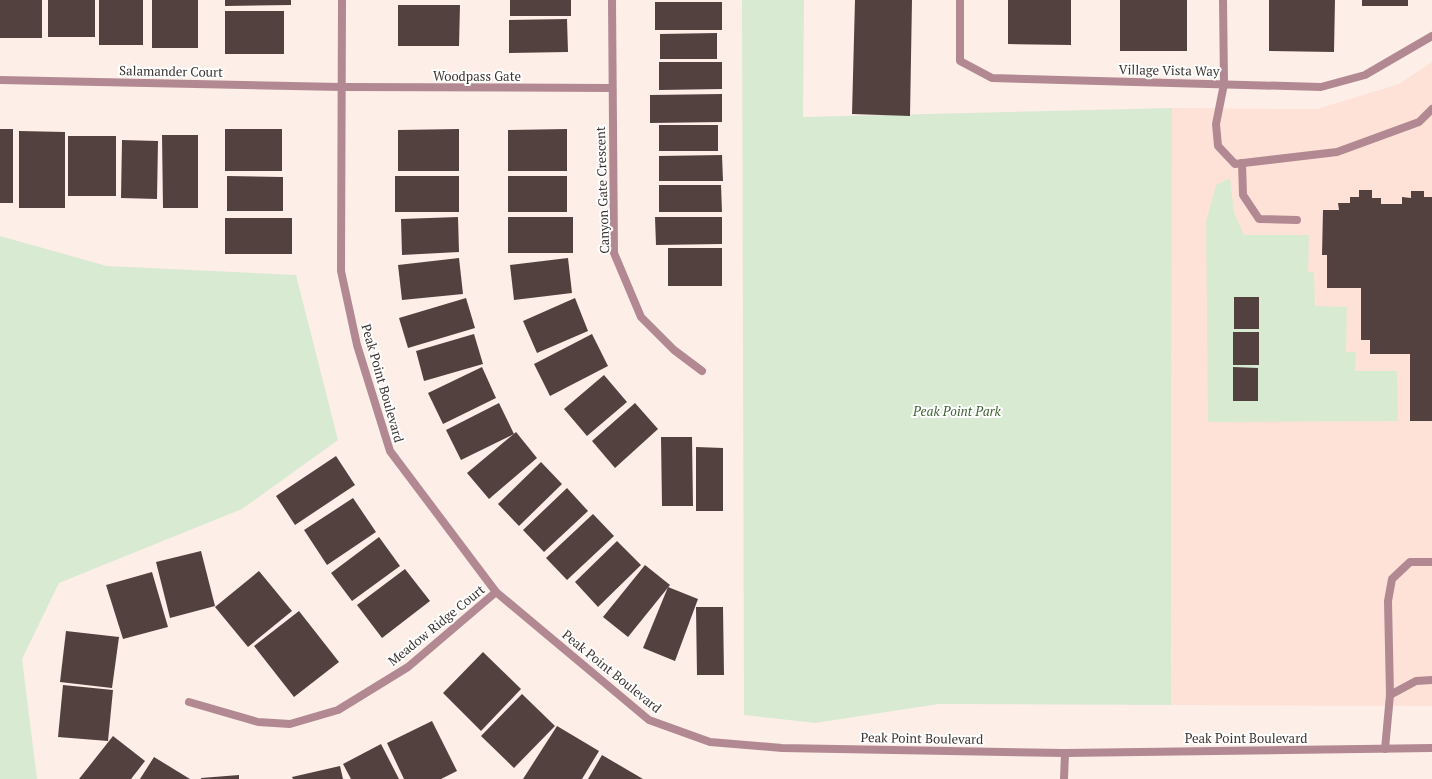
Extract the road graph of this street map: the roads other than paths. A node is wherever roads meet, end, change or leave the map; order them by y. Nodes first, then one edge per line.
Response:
1 (342, 0) edge
2 (612, 0) edge
3 (960, 0) edge
4 (1223, 0) edge
5 (1432, 36) edge
6 (0, 80) edge
7 (1224, 84) junction
8 (341, 87) junction
9 (612, 88) junction
10 (1432, 110) edge
11 (1242, 164) junction
12 (1297, 220) dead end
13 (702, 371) dead end
14 (1432, 562) edge
15 (496, 592) junction
16 (1432, 680) edge
17 (1390, 695) junction
18 (189, 702) dead end
19 (1432, 748) edge
20 (1386, 749) junction
21 (1064, 753) junction
22 (1064, 779) edge

1 - 8 street, Peak Point Boulevard
2 - 9 street, Canyon Gate Crescent
3 - 7 street, Village Vista Way
4 - 7 street
5 - 7 street, Village Vista Way
6 - 8 street, Salamander Court
7 - 11 street
8 - 9 street, Woodpass Gate
8 - 15 street, Peak Point Boulevard
9 - 13 street, Canyon Gate Crescent
10 - 11 street
11 - 12 street
14 - 17 street
15 - 18 street, Meadow Ridge Court
15 - 21 street, Peak Point Boulevard
16 - 17 street
17 - 20 street
19 - 20 street, Peak Point Boulevard
20 - 21 street, Peak Point Boulevard
21 - 22 street

